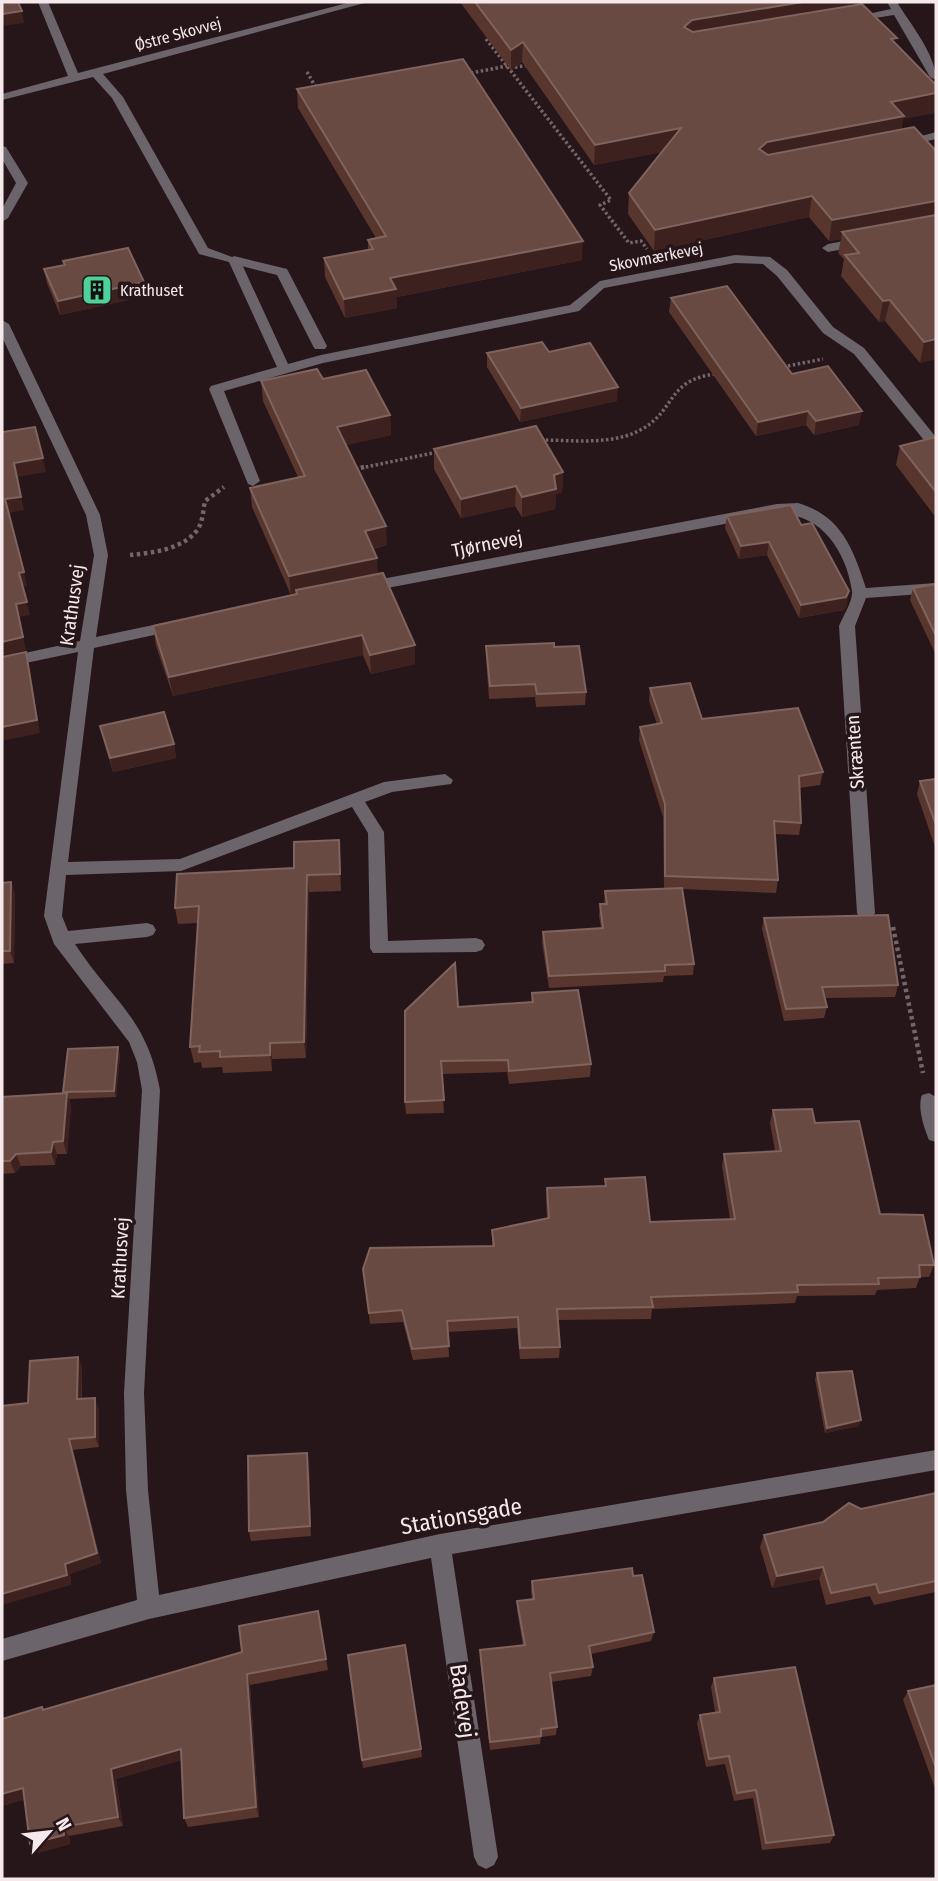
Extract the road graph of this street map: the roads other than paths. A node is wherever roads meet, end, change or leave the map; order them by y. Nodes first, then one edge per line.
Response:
1 (43, 2) edge
2 (363, 2) edge
3 (895, 6) edge
4 (833, 22) edge
5 (95, 72) junction
6 (936, 77) edge
7 (74, 78) junction
8 (2, 97) edge
9 (936, 136) edge
10 (883, 146) edge
11 (2, 150) edge
12 (2, 218) edge
13 (869, 240) edge
14 (828, 248) edge
15 (234, 260) junction
16 (2, 324) edge
17 (320, 346) dead end
18 (284, 369) junction
19 (928, 436) edge
20 (253, 481) road end
21 (936, 588) edge
22 (355, 590) edge
23 (860, 593) junction
24 (195, 622) edge
25 (88, 643) junction
26 (2, 663) edge
27 (445, 780) dead end
28 (355, 799) junction
29 (59, 869) junction
30 (866, 913) edge
31 (147, 930) dead end
32 (60, 939) junction
33 (477, 945) dead end
34 (929, 1101) road end
35 (936, 1134) edge
36 (936, 1460) edge
37 (440, 1545) junction
38 (149, 1608) junction
39 (2, 1650) edge
40 (486, 1857) dead end

1 - 7 street
2 - 5 street, Østre Skovvej
3 - 4 street
3 - 6 street
5 - 7 street, Østre Skovvej
5 - 15 street
7 - 8 street, Østre Skovvej
9 - 10 street
11 - 12 street
13 - 14 street
15 - 17 street
15 - 18 street
16 - 25 street, Krathusvej
18 - 19 street, Skovmærkevej
18 - 20 street, Skovmærkevej
21 - 23 street
22 - 23 street, Tjørnevej
23 - 30 street, Skrænten
24 - 25 street
25 - 26 street
25 - 29 street, Krathusvej
27 - 28 street
28 - 29 street
28 - 33 street
29 - 32 street, Krathusvej
31 - 32 street
32 - 38 street, Krathusvej
34 - 35 street
36 - 37 street, Stationsgade
37 - 38 street, Stationsgade
37 - 40 street, Badevej
38 - 39 street, Stationsgade

